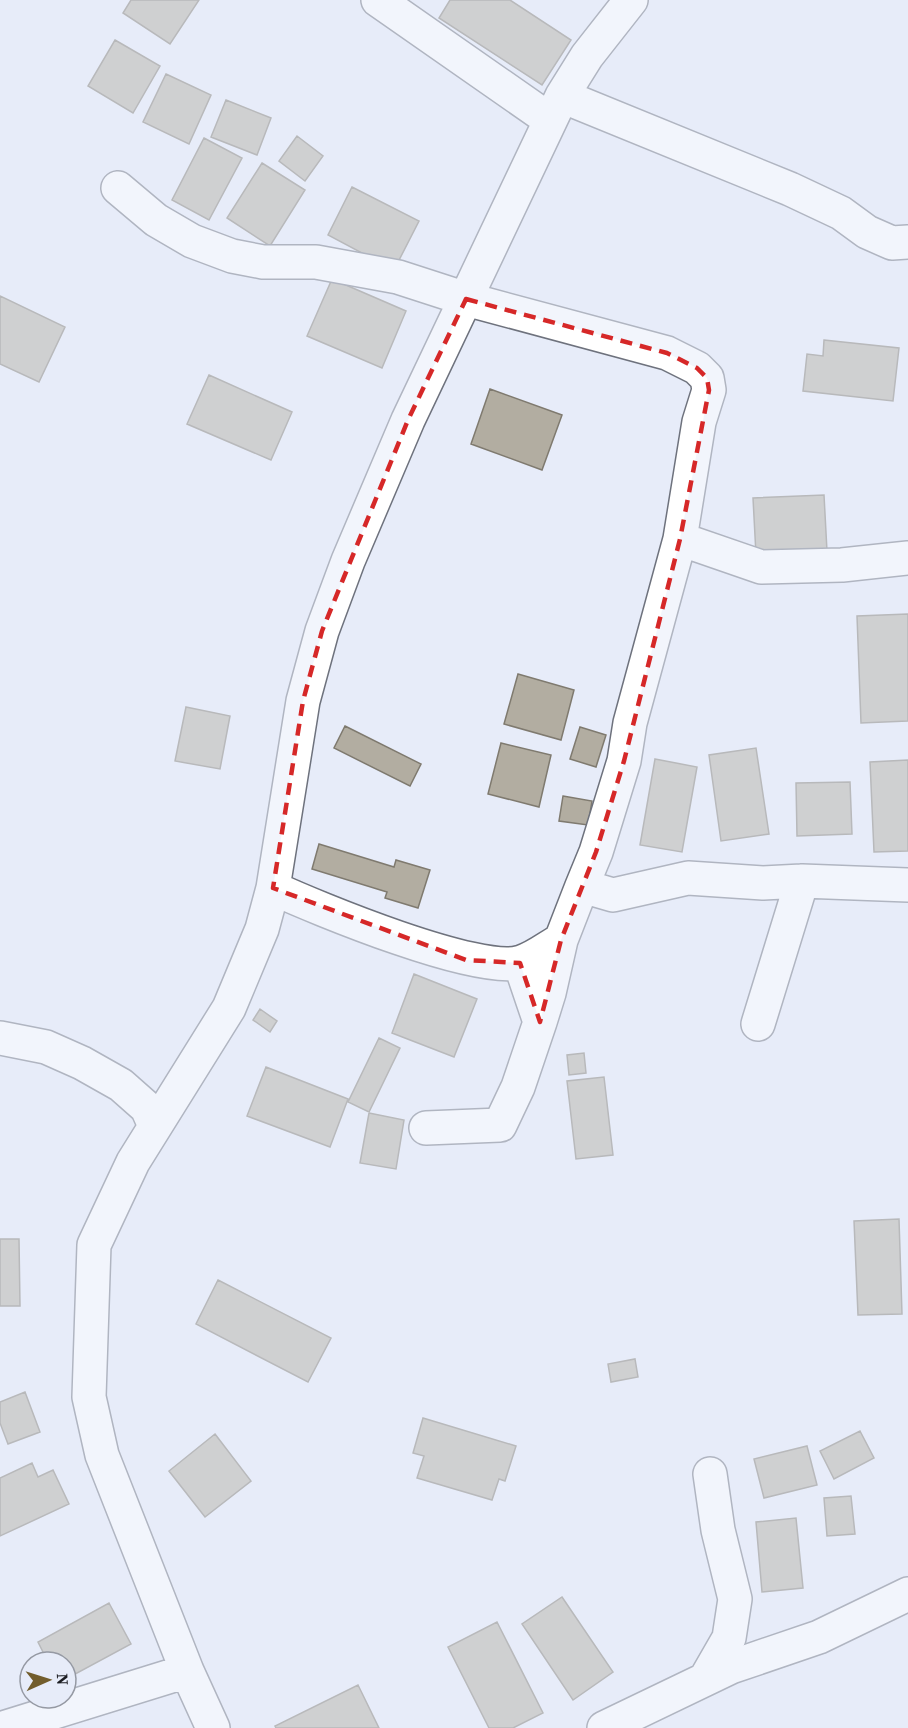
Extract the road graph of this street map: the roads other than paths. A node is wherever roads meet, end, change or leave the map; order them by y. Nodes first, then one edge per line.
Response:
1 (378, 0) edge
2 (631, 0) edge
3 (556, 108) junction
4 (118, 188) dead end
5 (908, 242) edge
6 (466, 299) junction
7 (680, 539) junction
8 (908, 558) edge
9 (802, 881) junction
10 (908, 885) edge
11 (582, 886) junction
12 (273, 888) junction
13 (561, 940) junction
14 (520, 963) junction
15 (540, 1022) junction
16 (758, 1024) dead end
17 (0, 1038) edge
18 (155, 1126) junction
19 (426, 1128) dead end
20 (710, 1474) dead end
21 (908, 1594) edge
22 (187, 1671) junction
23 (706, 1678) junction
24 (3, 1728) edge
25 (213, 1728) edge
26 (604, 1728) edge

1 - 3 street
2 - 3 street
3 - 5 street
3 - 6 street
4 - 6 street
6 - 7 street
6 - 12 street
7 - 8 street
7 - 11 street
9 - 10 street
9 - 11 street
9 - 16 street
11 - 13 street
12 - 14 street
12 - 18 street
13 - 14 street
13 - 15 street
14 - 15 street
15 - 19 street
17 - 18 street
18 - 22 street
20 - 23 street
21 - 23 street
22 - 24 street
22 - 25 street
23 - 26 street

